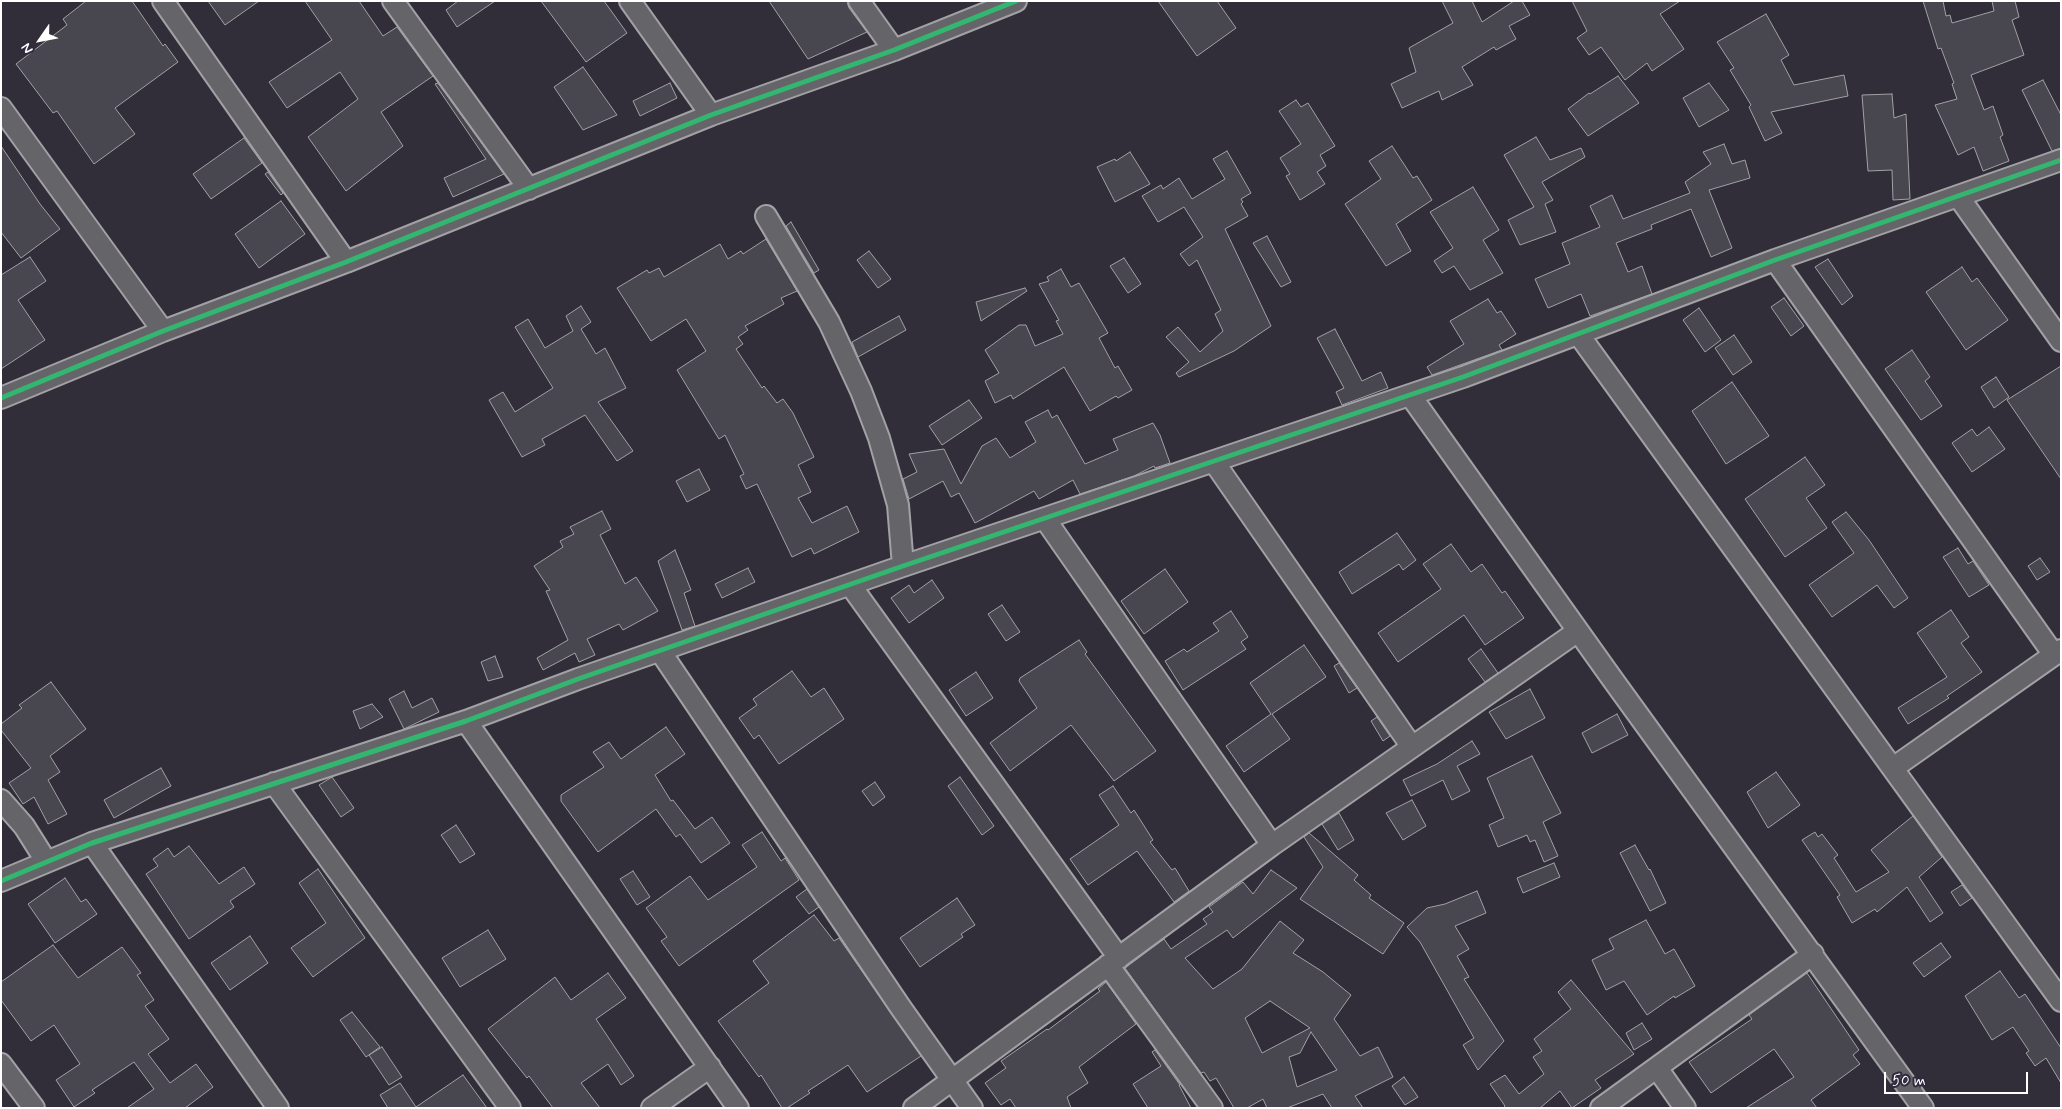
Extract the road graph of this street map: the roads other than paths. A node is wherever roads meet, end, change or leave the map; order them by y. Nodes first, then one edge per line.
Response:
1 (163, 1) edge
2 (393, 1) edge
3 (630, 1) edge
4 (859, 1) edge
5 (1016, 1) edge
6 (894, 50) junction
7 (1, 108) edge
8 (711, 116) junction
9 (2061, 160) edge
10 (529, 188) junction
11 (1958, 196) junction
12 (766, 216) dead end
13 (1775, 260) junction
14 (346, 262) junction
15 (163, 331) junction
16 (1579, 335) junction
17 (2061, 341) edge
18 (1410, 395) junction
19 (1, 398) edge
20 (1214, 462) junction
21 (1045, 520) junction
22 (903, 566) junction
23 (851, 586) junction
24 (1578, 631) junction
25 (660, 652) junction
26 (2057, 652) edge
27 (466, 721) junction
28 (1412, 747) junction
29 (1893, 768) junction
30 (274, 783) junction
31 (1, 800) edge
32 (92, 843) junction
33 (1272, 845) junction
34 (46, 861) junction
35 (1, 881) edge
36 (1813, 954) junction
37 (1113, 962) junction
38 (2058, 991) edge
39 (1, 1064) edge
40 (710, 1067) junction
41 (1657, 1068) junction
42 (951, 1079) junction
43 (34, 1108) edge
44 (278, 1108) edge
45 (510, 1108) edge
46 (652, 1108) edge
47 (738, 1108) edge
48 (914, 1108) edge
49 (972, 1108) edge
50 (1212, 1108) edge
51 (1601, 1108) edge
52 (1685, 1108) edge
53 (1923, 1108) edge

1 - 14 street
2 - 10 street
3 - 8 street
4 - 6 street
5 - 6 street
6 - 8 street
7 - 15 street
8 - 10 street
9 - 11 street
10 - 14 street
11 - 13 street
11 - 17 street
12 - 22 street
13 - 16 street
13 - 26 street
14 - 15 street
15 - 19 street
16 - 18 street
16 - 29 street
18 - 20 street
18 - 24 street
20 - 21 street
20 - 28 street
21 - 22 street
21 - 33 street
22 - 23 street
23 - 25 street
23 - 37 street
24 - 28 street
24 - 36 street
25 - 27 street
25 - 42 street
26 - 29 street
27 - 30 street
27 - 40 street
28 - 33 street
29 - 38 street
30 - 32 street
30 - 45 street
31 - 34 street
32 - 34 street
32 - 44 street
33 - 37 street
34 - 35 street
36 - 41 street
36 - 53 street
37 - 42 street
37 - 50 street
39 - 43 street
40 - 46 street
40 - 47 street
41 - 51 street
41 - 52 street
42 - 48 street
42 - 49 street

